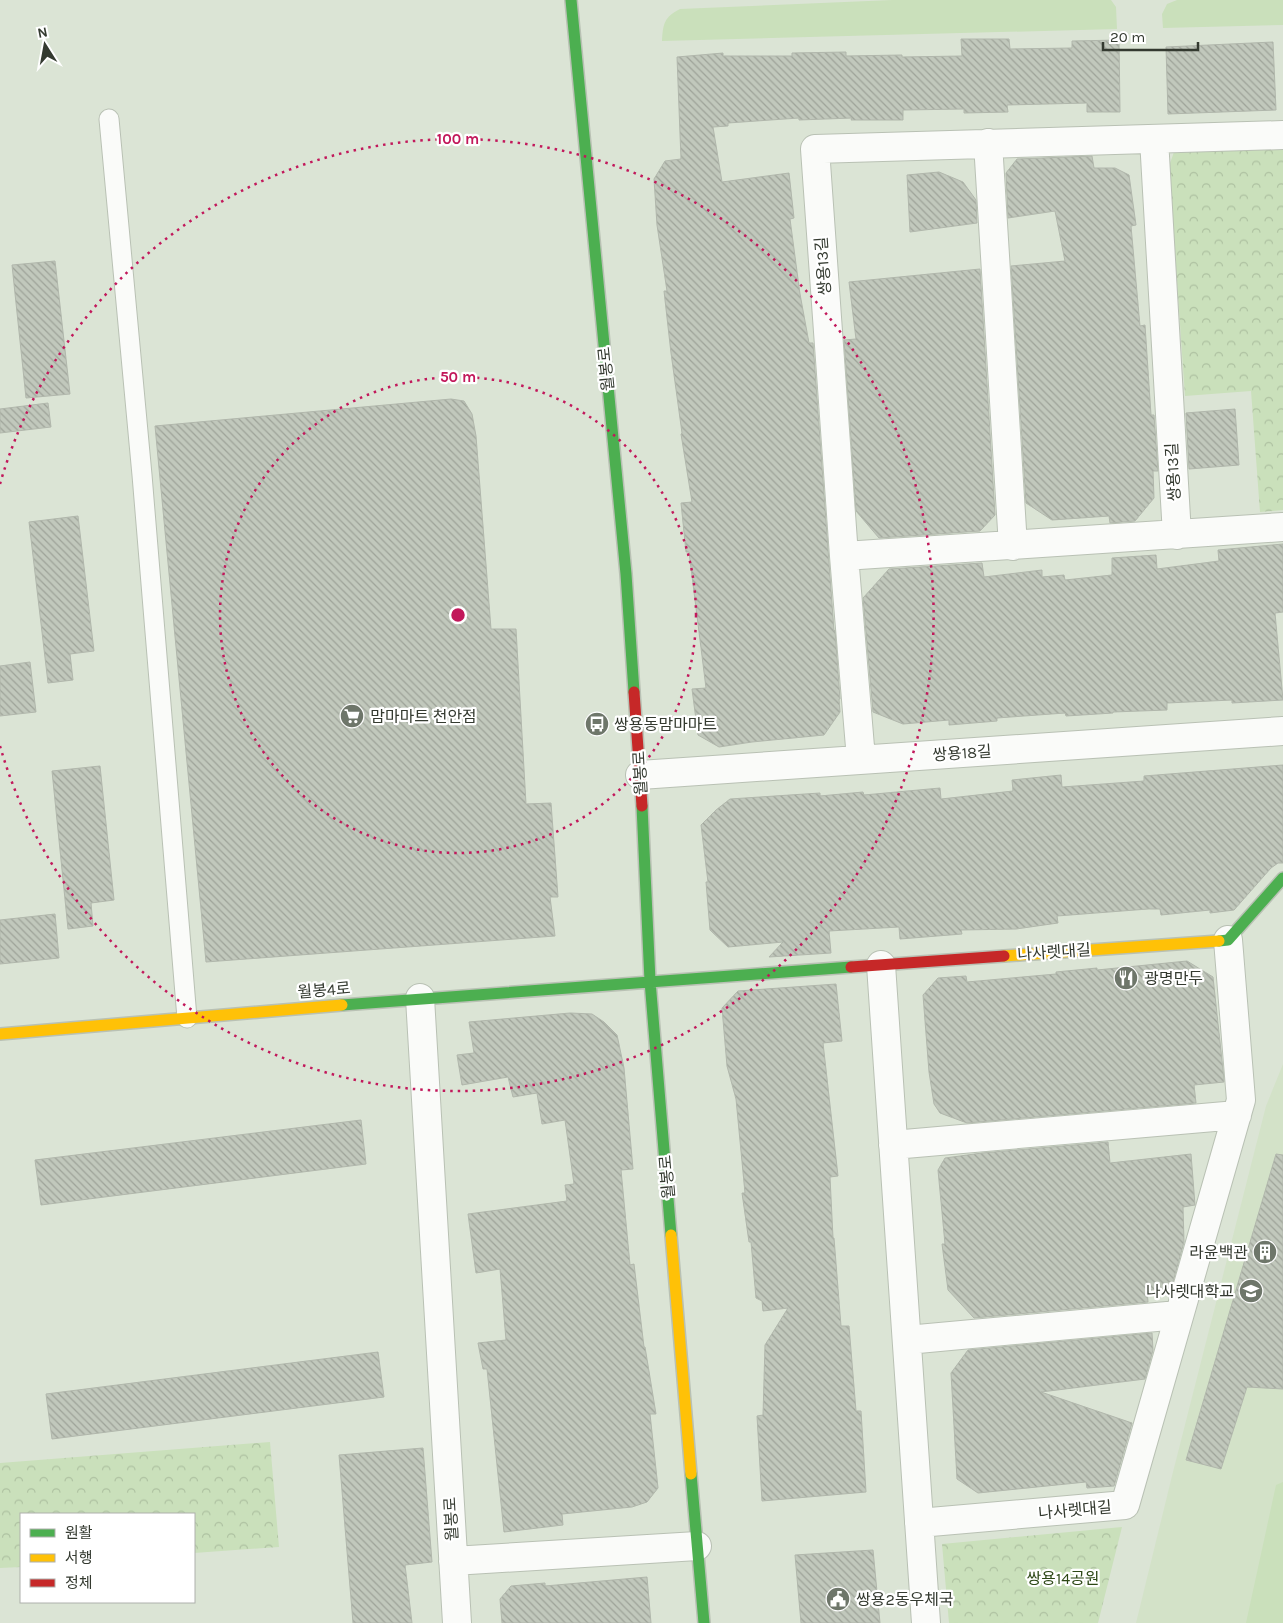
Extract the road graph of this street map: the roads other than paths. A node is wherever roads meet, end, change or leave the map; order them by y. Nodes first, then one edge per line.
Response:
1 (571, 0) edge
2 (109, 119) dead end
3 (1283, 135) edge
4 (1154, 139) junction
5 (988, 143) junction
6 (1283, 526) edge
7 (1177, 535) junction
8 (1013, 546) junction
9 (844, 556) junction
10 (1283, 731) edge
11 (861, 759) junction
12 (640, 775) junction
13 (1283, 878) edge
14 (1228, 940) junction
15 (880, 965) junction
16 (650, 981) junction
17 (420, 998) junction
18 (187, 1018) junction
19 (0, 1034) edge
20 (1237, 1114) junction
21 (893, 1145) junction
22 (1178, 1316) junction
23 (907, 1340) junction
24 (919, 1523) junction
25 (697, 1546) junction
26 (453, 1561) junction
27 (457, 1623) edge
28 (704, 1623) edge
29 (926, 1623) edge

1 - 12 street, 월봉로
2 - 18 lane
3 - 4 street, 쌍용13길
4 - 5 street, 쌍용13길
4 - 7 street, 쌍용13길
5 - 8 street
5 - 9 street, 쌍용13길
6 - 7 street
7 - 8 street
8 - 9 street
9 - 11 street, 쌍용13길
10 - 11 street, 쌍용18길
11 - 12 street, 쌍용18길
12 - 16 street, 월봉로
13 - 14 street
14 - 15 street, 나사렛대길
14 - 20 street, 나사렛대길
15 - 16 street, 나사렛대길
15 - 21 street
16 - 17 street, 월봉4로
16 - 25 street, 월봉로
17 - 18 street, 월봉4로
17 - 26 street, 월봉로
18 - 19 street, 월봉4로
20 - 21 street
20 - 22 street, 나사렛대길
21 - 23 street
22 - 23 street
22 - 24 street, 나사렛대길
23 - 24 street
24 - 29 street
25 - 26 street, 월봉로
25 - 28 street, 월봉로
26 - 27 street, 월봉로

